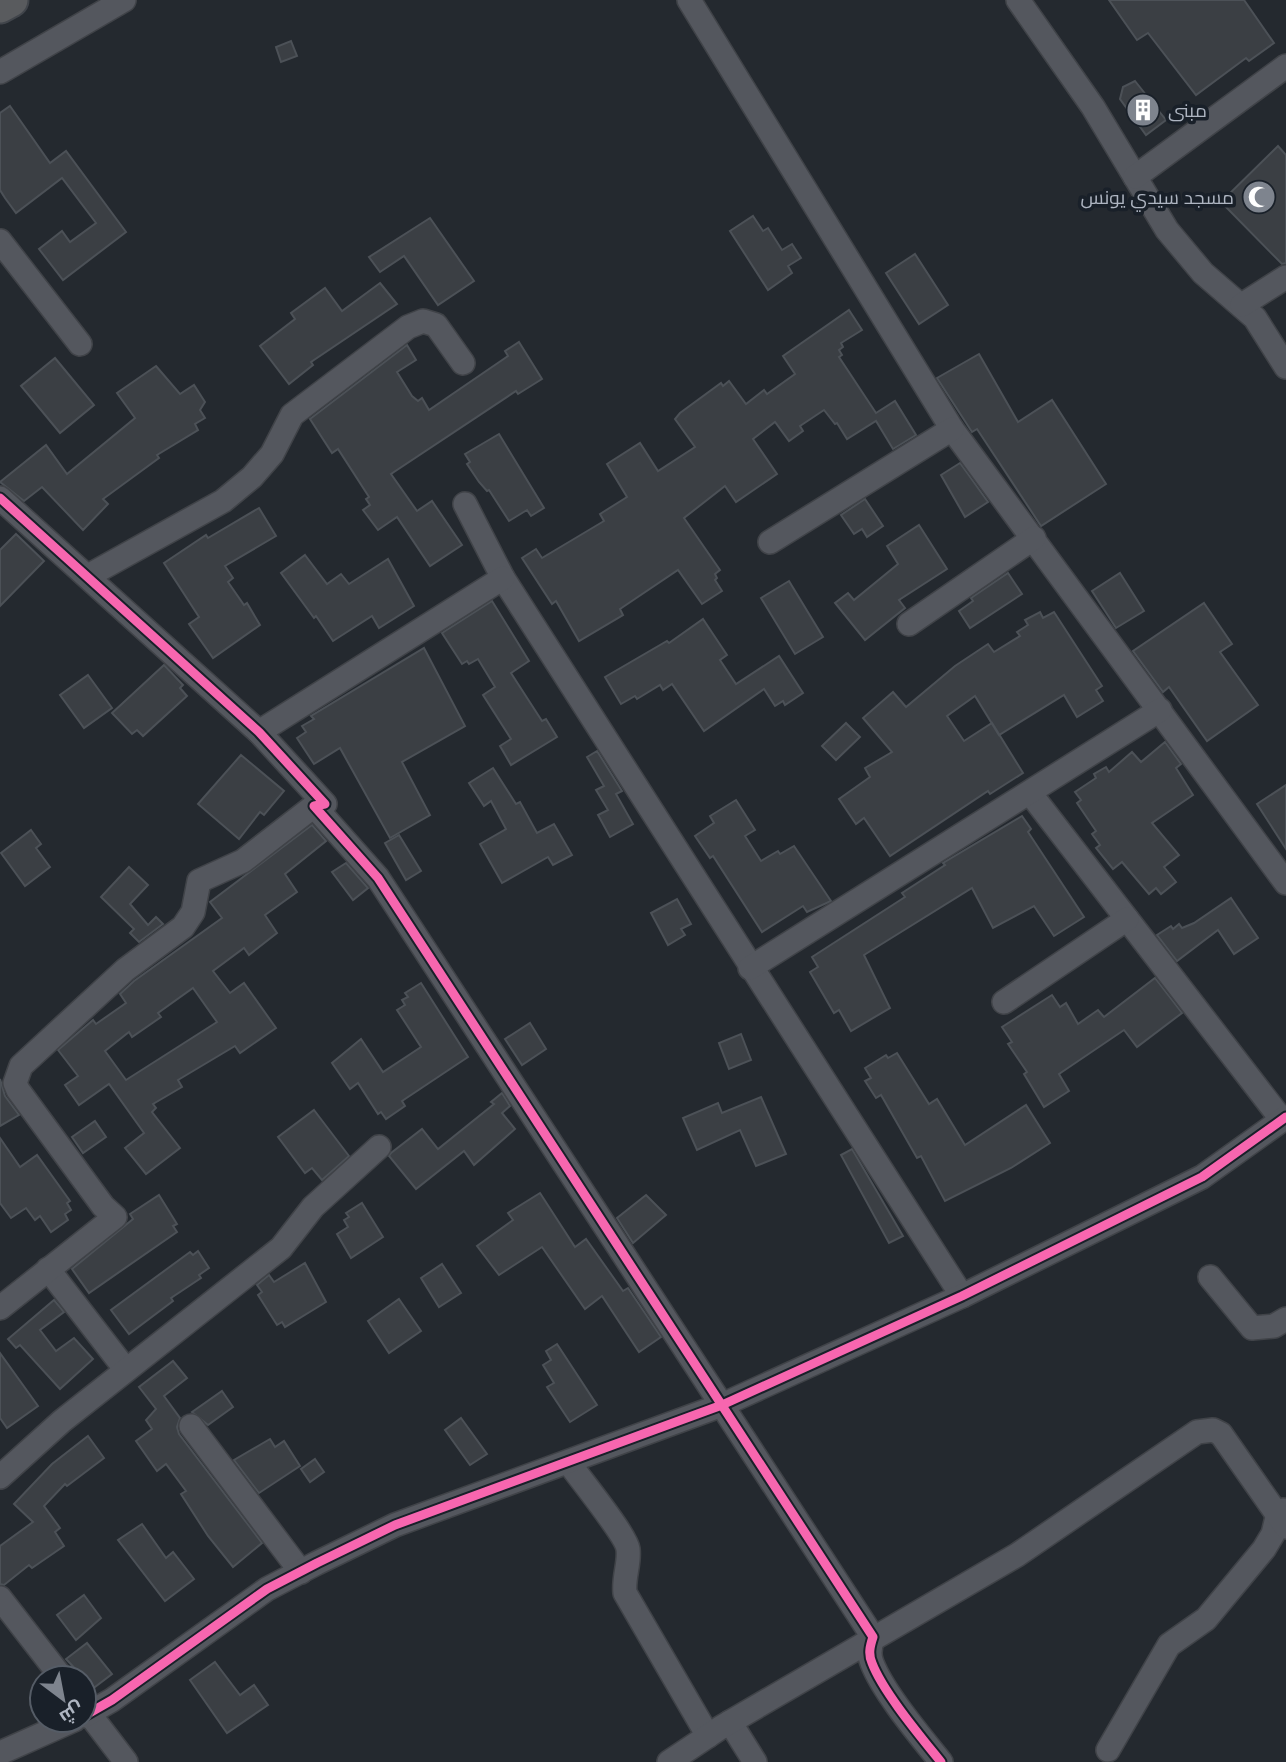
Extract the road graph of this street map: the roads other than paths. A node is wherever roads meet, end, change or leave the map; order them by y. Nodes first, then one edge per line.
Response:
1 (11, 0) edge
2 (124, 0) edge
3 (689, 0) edge
4 (1020, 1) edge
5 (0, 6) edge
6 (1286, 66) edge
7 (0, 72) edge
8 (1135, 177) junction
9 (0, 241) edge
10 (1286, 277) edge
11 (1242, 305) junction
12 (80, 344) dead end
13 (463, 363) dead end
14 (1286, 368) edge
15 (952, 429) junction
16 (0, 498) edge
17 (465, 504) dead end
18 (1034, 538) junction
19 (770, 542) dead end
20 (88, 576) junction
21 (503, 578) junction
22 (909, 624) dead end
23 (1160, 710) junction
24 (259, 732) junction
25 (1030, 793) junction
26 (314, 806) junction
27 (1286, 883) edge
28 (1127, 919) junction
29 (750, 968) junction
30 (1004, 1002) dead end
31 (1284, 1119) edge
32 (379, 1147) dead end
33 (48, 1269) junction
34 (1210, 1277) dead end
35 (962, 1296) junction
36 (0, 1308) edge
37 (1286, 1319) edge
38 (126, 1370) junction
39 (722, 1405) junction
40 (191, 1426) dead end
41 (569, 1463) junction
42 (0, 1477) edge
43 (1283, 1516) edge
44 (300, 1572) junction
45 (0, 1598) edge
46 (873, 1637) junction
47 (51, 1664) edge
48 (98, 1704) edge
49 (730, 1722) junction
50 (98, 1731) edge
51 (40, 1734) edge
52 (708, 1736) junction
53 (1108, 1750) dead end
54 (0, 1753) edge
55 (126, 1762) edge
56 (669, 1762) edge
57 (755, 1762) edge
58 (941, 1762) edge

1 - 5 highway
2 - 7 street
3 - 15 street
4 - 8 street
6 - 8 street
8 - 11 street
9 - 12 street
10 - 11 street
11 - 14 street
13 - 20 street
15 - 18 street
15 - 19 street
16 - 20 street
17 - 21 street
18 - 22 street
18 - 23 street
20 - 24 street
21 - 24 street
21 - 29 street
23 - 25 street
23 - 27 street
24 - 26 street
25 - 28 street
25 - 29 street
26 - 33 street
26 - 39 street
28 - 30 street
28 - 31 street
29 - 35 street
31 - 35 street
32 - 38 street
33 - 36 street
33 - 38 street
34 - 37 street
35 - 39 street
38 - 42 street
39 - 41 street
39 - 46 street
40 - 44 street
41 - 44 street
41 - 52 street
43 - 46 street
43 - 53 street
44 - 48 street
45 - 47 street
46 - 49 street
46 - 58 street
49 - 52 street
49 - 57 street
50 - 55 street
51 - 54 street
52 - 56 street

